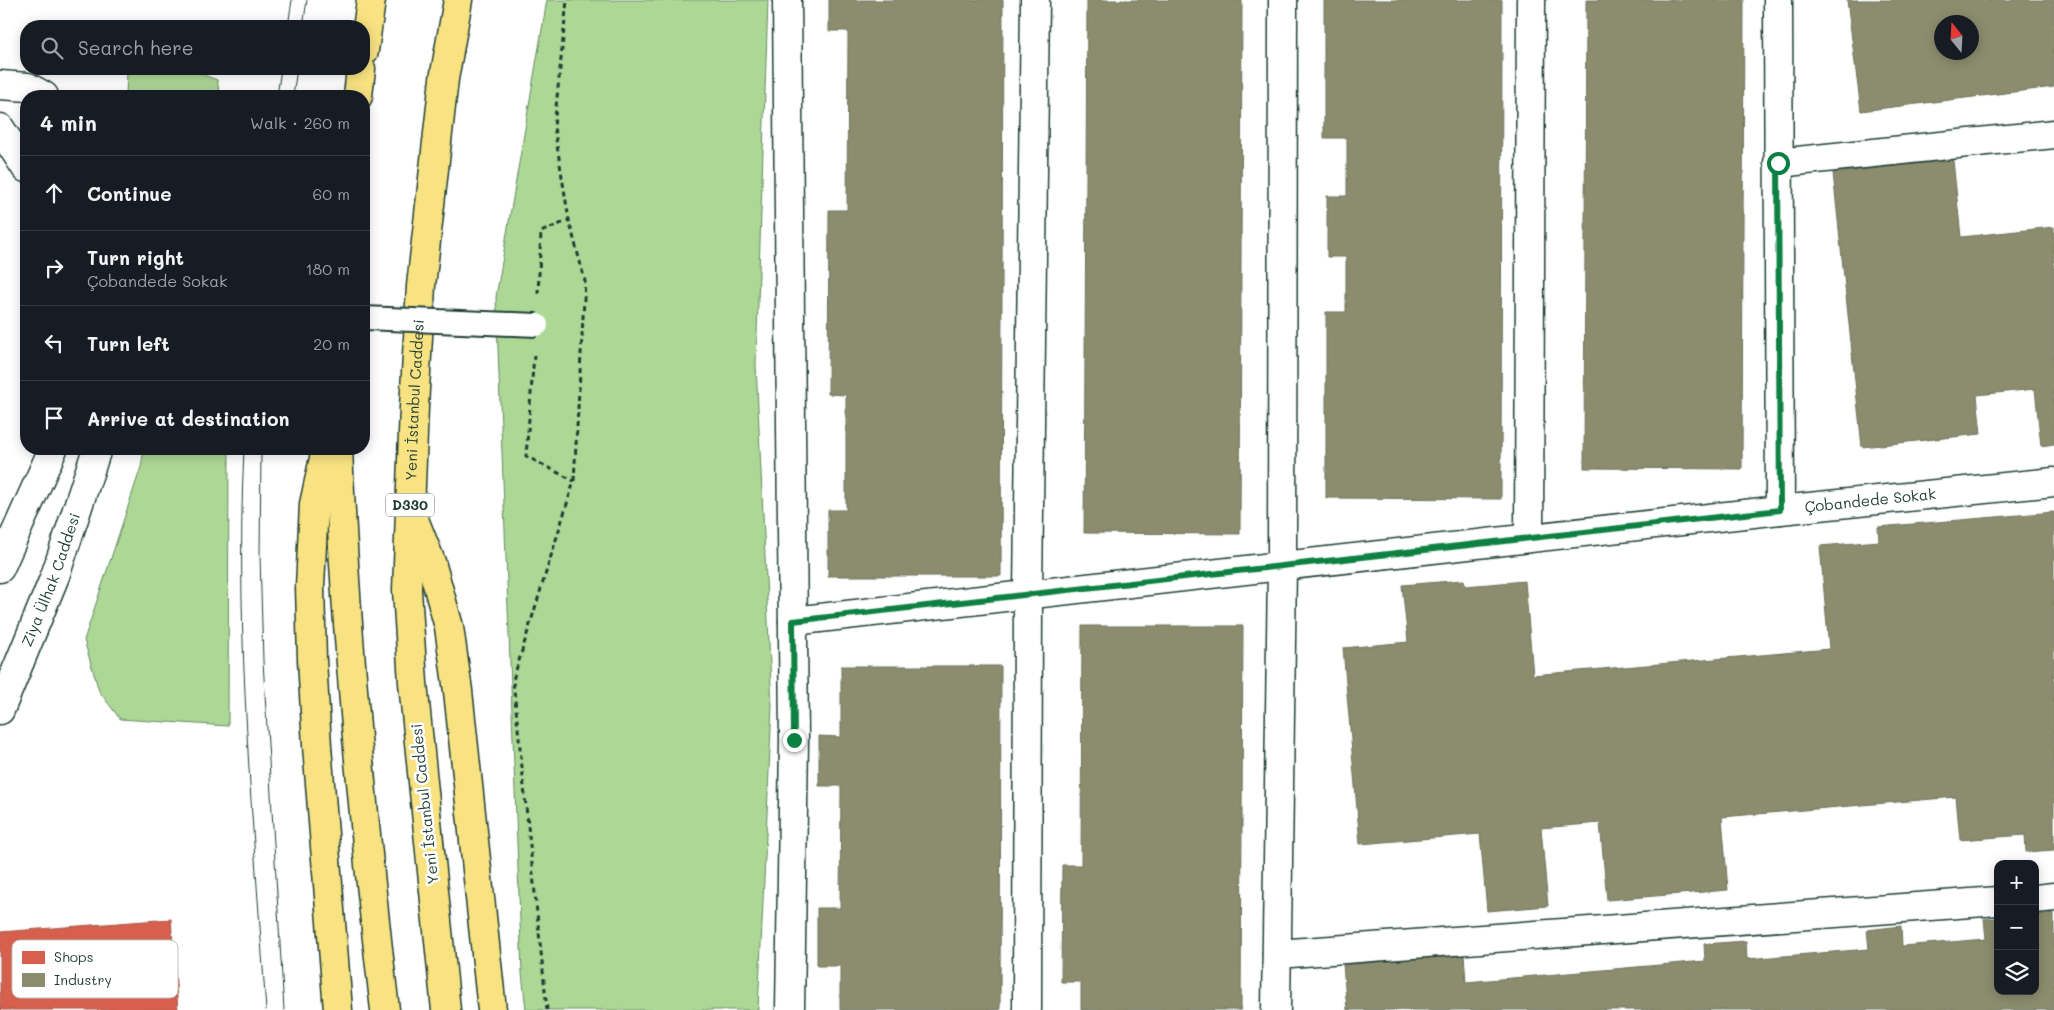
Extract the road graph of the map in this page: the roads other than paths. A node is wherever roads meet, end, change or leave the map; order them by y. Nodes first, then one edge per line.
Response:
1 (371, 0) edge
2 (458, 0) edge
3 (787, 0) edge
4 (1034, 0) edge
5 (1283, 0) edge
6 (1531, 0) edge
7 (1778, 0) edge
8 (368, 20) edge
9 (360, 75) edge
10 (0, 85) edge
11 (33, 90) edge
12 (359, 90) edge
13 (0, 128) edge
14 (2054, 134) edge
15 (20, 159) edge
16 (1778, 163) junction
17 (370, 318) edge
18 (537, 325) dead end
19 (50, 455) edge
20 (95, 455) edge
21 (325, 455) edge
22 (338, 455) edge
23 (2054, 482) edge
24 (410, 508) junction
25 (1780, 510) junction
26 (1529, 538) junction
27 (1282, 566) junction
28 (0, 568) edge
29 (1028, 594) junction
30 (793, 621) junction
31 (0, 710) edge
32 (2054, 897) edge
33 (2039, 898) edge
34 (1994, 901) edge
35 (1277, 954) junction
36 (338, 1010) edge
37 (385, 1010) edge
38 (446, 1010) edge
39 (492, 1010) edge
40 (790, 1010) edge
41 (1027, 1010) edge
42 (1276, 1010) edge

1 - 8 highway
2 - 24 highway, Yeni İstanbul Caddesi / D330
3 - 30 street
4 - 29 street
5 - 27 street
6 - 26 street
7 - 16 street
9 - 12 highway
10 - 11 street
13 - 15 street
14 - 16 street
16 - 25 street
17 - 18 street, bridge
19 - 28 street
20 - 31 street, Ziya Ülhak Caddesi
21 - 36 highway
22 - 37 highway
23 - 25 street, Çobandede Sokak
24 - 38 highway, Yeni İstanbul Caddesi / D330
24 - 39 highway
25 - 26 street, Çobandede Sokak
26 - 27 street, Çobandede Sokak
27 - 29 street, Çobandede Sokak
27 - 35 street
29 - 30 street, Çobandede Sokak
29 - 41 street
30 - 40 street
32 - 33 street
34 - 35 street
35 - 42 street

